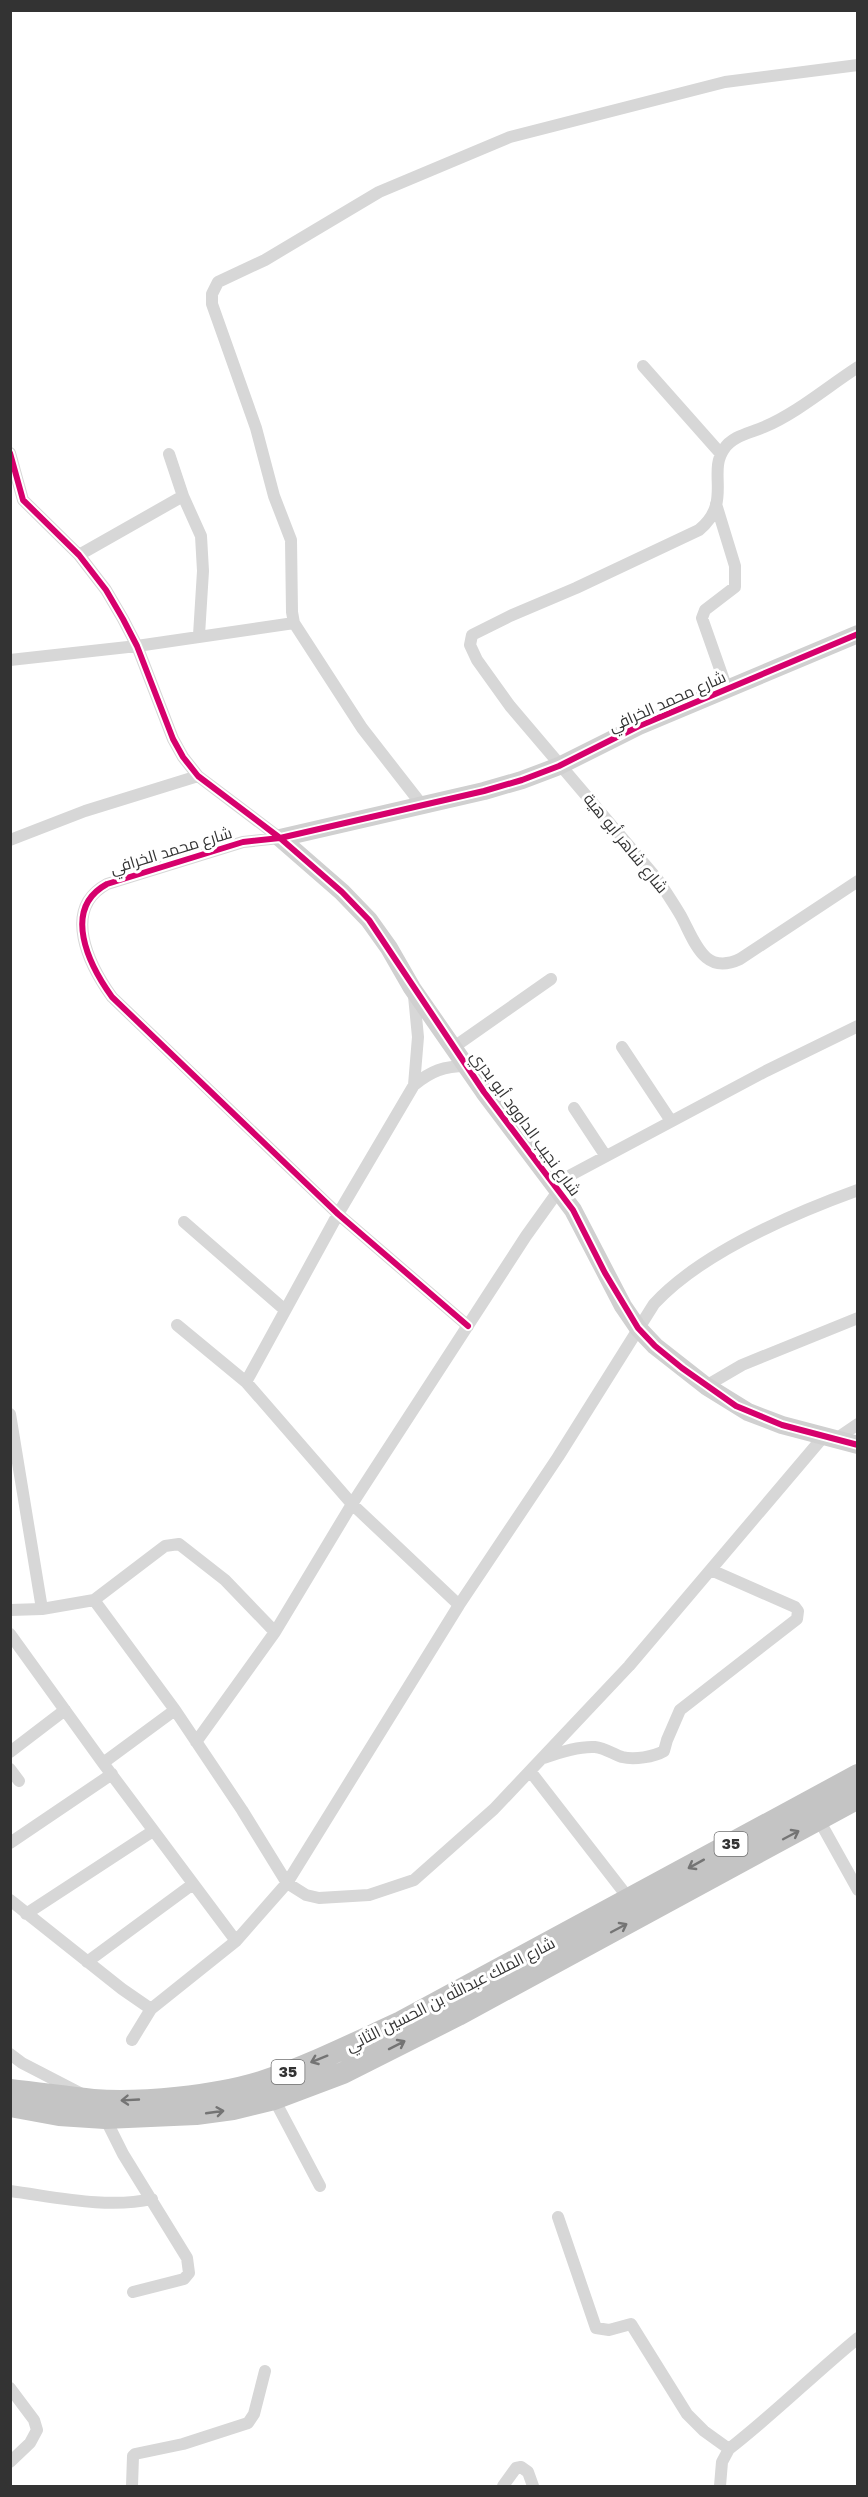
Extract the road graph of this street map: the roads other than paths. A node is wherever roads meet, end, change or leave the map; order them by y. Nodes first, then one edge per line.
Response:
1 (858, 65) edge
2 (643, 366) dead end
3 (858, 367) edge
4 (10, 453) edge
5 (169, 454) dead end
6 (720, 454) junction
7 (183, 496) junction
8 (17, 501) edge
9 (716, 504) junction
10 (80, 555) junction
11 (294, 623) junction
12 (858, 634) edge
13 (199, 635) junction
14 (137, 646) junction
15 (10, 660) edge
16 (727, 689) junction
17 (559, 766) junction
18 (198, 776) junction
19 (422, 805) junction
20 (280, 838) junction
21 (10, 840) edge
22 (858, 881) edge
23 (551, 979) dead end
24 (412, 988) junction
25 (858, 1026) edge
26 (453, 1047) junction
27 (622, 1047) dead end
28 (466, 1066) junction
29 (414, 1085) junction
30 (574, 1108) dead end
31 (671, 1121) junction
32 (605, 1155) junction
33 (558, 1189) junction
34 (858, 1190) edge
35 (338, 1214) junction
36 (184, 1222) dead end
37 (285, 1310) junction
38 (858, 1318) edge
39 (177, 1325) dead end
40 (468, 1326) junction
41 (638, 1328) junction
42 (246, 1382) junction
43 (706, 1386) junction
44 (10, 1414) edge
45 (858, 1424) edge
46 (830, 1438) junction
47 (858, 1445) edge
48 (352, 1504) junction
49 (711, 1570) junction
50 (94, 1600) junction
51 (459, 1605) junction
52 (42, 1609) junction
53 (10, 1610) edge
54 (275, 1632) junction
55 (10, 1634) edge
56 (65, 1710) junction
57 (175, 1710) junction
58 (196, 1742) junction
59 (10, 1752) edge
60 (540, 1759) junction
61 (103, 1763) junction
62 (10, 1769) edge
63 (530, 1771) junction
64 (112, 1774) junction
65 (858, 1775) edge
66 (19, 1781) dead end
67 (858, 1798) edge
68 (819, 1820) junction
69 (153, 1831) junction
70 (10, 1843) edge
71 (287, 1883) junction
72 (193, 1884) junction
73 (858, 1890) edge
74 (630, 1899) junction
75 (10, 1900) edge
76 (26, 1914) junction
77 (583, 1936) junction
78 (236, 1941) junction
79 (544, 1957) junction
80 (87, 1962) junction
81 (151, 2008) junction
82 (132, 2040) dead end
83 (10, 2054) edge
84 (10, 2090) edge
85 (274, 2099) junction
86 (10, 2106) edge
87 (100, 2109) junction
88 (320, 2186) dead end
89 (10, 2191) edge
90 (152, 2199) junction
91 (558, 2217) dead end
92 (133, 2292) dead end
93 (858, 2338) edge
94 (265, 2372) dead end
95 (10, 2388) edge
96 (729, 2449) junction
97 (10, 2462) edge
98 (132, 2487) edge
99 (503, 2487) edge
100 (533, 2487) edge
101 (720, 2487) edge

1 - 11 street
2 - 6 street
3 - 6 street
4 - 8 street
5 - 7 street
6 - 9 street
7 - 10 street
7 - 13 street
8 - 10 street
9 - 16 street
9 - 17 street
10 - 14 street
11 - 13 street
11 - 19 street
12 - 16 street, شارع محمد الخرافي
13 - 14 street
14 - 15 street
14 - 18 street
16 - 17 street, شارع محمد الخرافي
17 - 19 street, شارع محمد الخرافي
17 - 22 street, شارع شاهر أبو هية
18 - 20 street
18 - 21 street
19 - 20 street, شارع محمد الخرافي
20 - 24 street, شارع نجيب الداوود أبو بدري
20 - 35 street, شارع محمد الخرافي
23 - 26 street
24 - 26 street, شارع نجيب الداوود أبو بدري
24 - 29 street
25 - 31 street
26 - 28 street, شارع نجيب الداوود أبو بدري
27 - 31 street
28 - 29 street
28 - 33 street, شارع نجيب الداوود أبو بدري
29 - 35 street
30 - 32 street
31 - 32 street
32 - 33 street
33 - 40 street
33 - 41 street, شارع نجيب الداوود أبو بدري
34 - 41 street
35 - 37 street
35 - 40 street, شارع محمد الخرافي
36 - 37 street
37 - 42 street
38 - 43 street
39 - 42 street
40 - 48 street
41 - 43 street, شارع نجيب الداوود أبو بدري
41 - 51 street
42 - 48 street
43 - 46 street, شارع نجيب الداوود أبو بدري
44 - 52 street
45 - 46 street
46 - 47 street, شارع نجيب الداوود أبو بدري
46 - 49 street
48 - 51 street
48 - 54 street
49 - 60 street
49 - 60 street
50 - 52 street
50 - 54 street
50 - 57 street
51 - 71 street
52 - 53 street
54 - 58 street
55 - 56 street
56 - 59 street
56 - 61 street
57 - 58 street
57 - 61 street
58 - 71 street
60 - 63 street
61 - 64 street
62 - 66 street
63 - 71 street
63 - 74 street
64 - 69 street
64 - 70 street
65 -> 74 highway, شارع الملك عبدالله بن الحسين الثاني / 35
67 - 68 highway, شارع الملك عبدالله بن الحسين الثاني / 35
68 - 73 street
77 -> 68 highway, شارع الملك عبدالله بن الحسين الثاني / 35
69 - 72 street
69 - 76 street
71 - 78 street
72 - 78 street
72 - 80 street
74 - 77 highway, شارع الملك عبدالله بن الحسين الثاني / 35
75 - 76 street
76 - 80 street
77 - 79 highway, شارع الملك عبدالله بن الحسين الثاني / 35
78 - 81 street
85 -> 79 highway, شارع الملك عبدالله بن الحسين الثاني / 35
79 -> 87 highway, شارع الملك عبدالله بن الحسين الثاني / 35
80 - 81 street
81 - 82 street
83 - 87 street
84 - 87 highway, شارع الملك عبدالله بن الحسين الثاني / 35
87 -> 85 highway, شارع الملك عبدالله بن الحسين الثاني / 35
85 - 88 street
86 - 87 highway, شارع الملك عبدالله بن الحسين الثاني / 35
87 - 90 street
89 - 90 street
90 - 92 street
91 - 96 street
93 - 96 street
94 - 98 street
95 - 97 street
96 - 101 street
99 - 100 street

